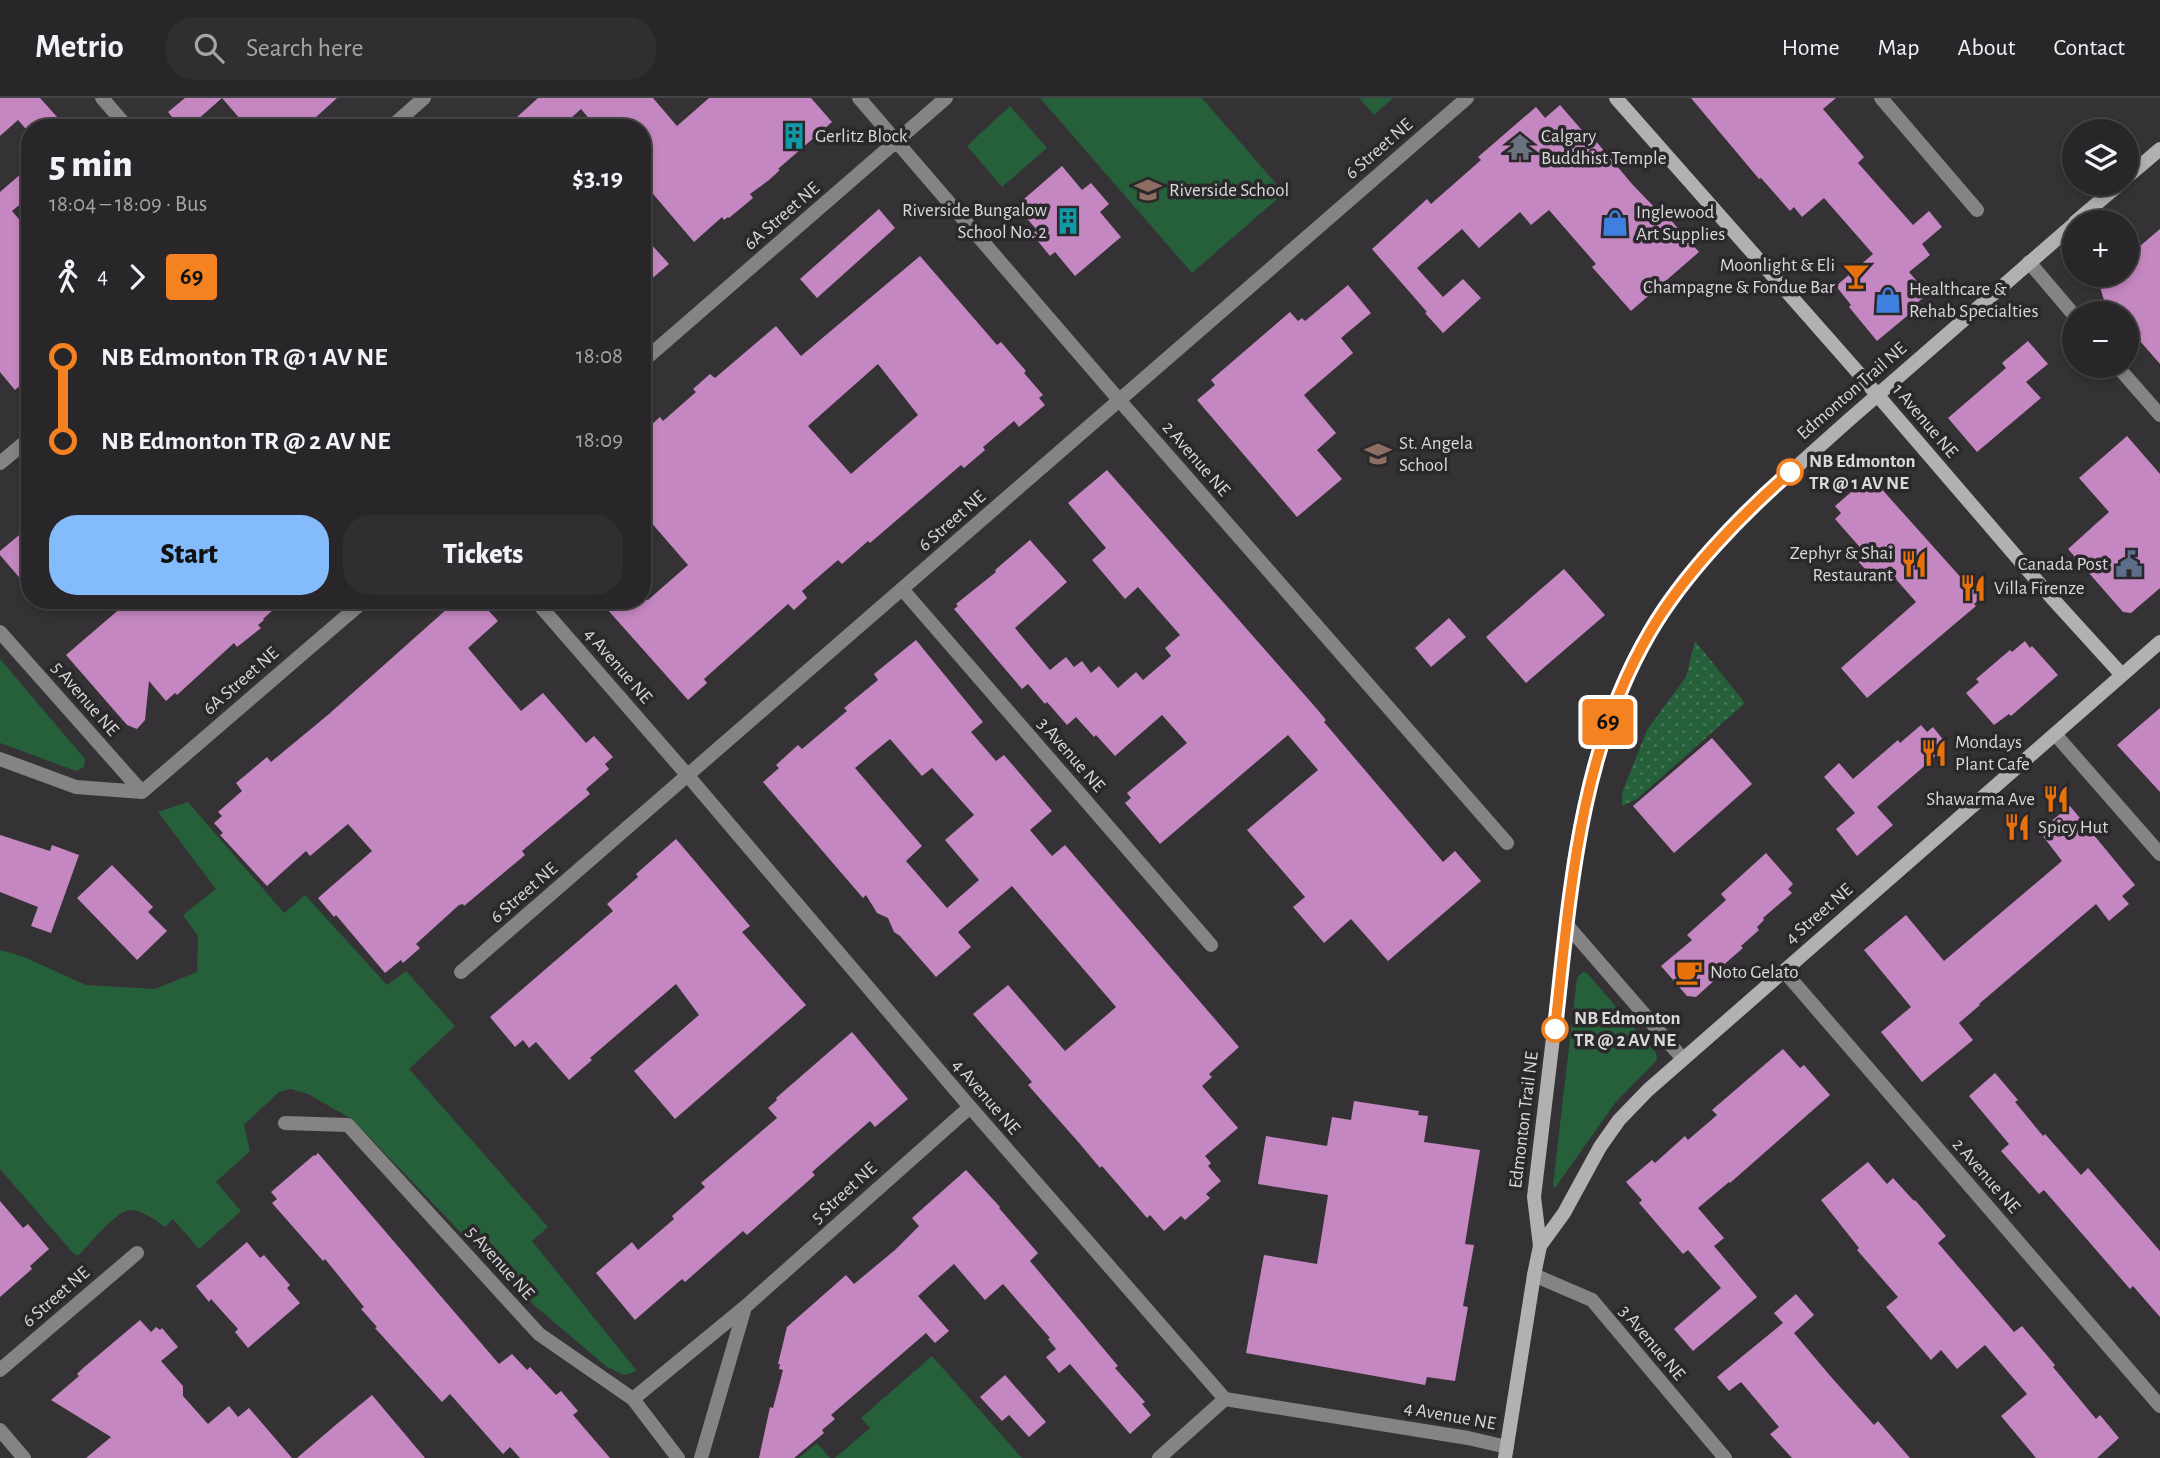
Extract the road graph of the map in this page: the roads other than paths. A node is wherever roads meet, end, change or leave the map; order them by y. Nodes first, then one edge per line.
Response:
1 (102, 98) edge
2 (424, 98) edge
3 (859, 98) edge
4 (946, 98) edge
5 (1467, 98) edge
6 (1616, 98) edge
7 (1881, 98) edge
8 (120, 119) edge
9 (400, 119) edge
10 (897, 141) junction
11 (2160, 149) edge
12 (2139, 167) edge
13 (2106, 196) edge
14 (1977, 210) dead end
15 (2090, 210) edge
16 (2062, 234) edge
17 (2029, 262) junction
18 (2062, 301) edge
19 (651, 354) edge
20 (2128, 378) edge
21 (1878, 395) junction
22 (1120, 401) junction
23 (2160, 415) edge
24 (21, 446) edge
25 (0, 463) edge
26 (902, 589) junction
27 (355, 609) edge
28 (543, 609) edge
29 (0, 632) edge
30 (2160, 642) edge
31 (2122, 675) junction
32 (2056, 734) junction
33 (0, 759) edge
34 (689, 777) junction
35 (142, 792) junction
36 (1507, 844) dead end
37 (2160, 854) edge
38 (1566, 924) junction
39 (1211, 945) dead end
40 (1784, 971) junction
41 (461, 972) dead end
42 (1684, 1059) junction
43 (970, 1108) junction
44 (285, 1123) dead end
45 (1540, 1247) junction
46 (137, 1253) dead end
47 (1534, 1275) junction
48 (745, 1307) junction
49 (0, 1370) edge
50 (633, 1399) junction
51 (1224, 1399) junction
52 (2160, 1406) edge
53 (0, 1430) edge
54 (1506, 1452) edge
55 (24, 1458) edge
56 (678, 1458) edge
57 (701, 1458) edge
58 (1159, 1458) edge
59 (1725, 1458) edge

1 - 8 street
2 - 9 street
3 - 10 street, 2 Avenue NE
4 - 10 street, 6A Street NE
5 - 22 street, 6 Street NE
6 - 21 main road, 1 Avenue NE
7 - 14 street
10 - 19 street, 6A Street NE
10 - 22 street, 2 Avenue NE
11 - 12 main road
13 - 15 main road, Edmonton Trail NE
16 - 17 main road, Edmonton Trail NE
17 - 18 street
17 - 21 main road, Edmonton Trail NE
20 - 23 street
21 - 31 main road, 1 Avenue NE
21 - 38 main road, Edmonton Trail NE
22 - 26 street, 6 Street NE
22 - 36 street, 2 Avenue NE
24 - 25 street
26 - 34 street, 6 Street NE
26 - 39 street, 3 Avenue NE
27 - 35 street, 6A Street NE
28 - 34 street, 4 Avenue NE
29 - 35 street, 5 Avenue NE
30 - 31 main road, 4 Street NE
31 - 32 main road, 4 Street NE
32 - 37 street
32 - 40 main road, 4 Street NE
33 - 35 street
34 - 41 street, 6 Street NE
34 - 43 street, 4 Avenue NE
38 - 42 street
38 - 45 main road, Edmonton Trail NE
40 - 42 main road, 4 Street NE
40 - 52 street, 2 Avenue NE
42 - 45 main road, 4 Street NE
43 - 48 street, 5 Street NE
43 - 51 street, 4 Avenue NE
44 - 50 street, 5 Avenue NE
45 - 47 main road, Edmonton Trail NE
46 - 49 street, 6 Street NE
47 - 54 main road, Edmonton Trail NE
47 - 59 street, 3 Avenue NE
48 - 50 street, 5 Street NE
48 - 57 street
50 - 56 street, 5 Avenue NE
51 - 54 street, 4 Avenue NE
51 - 58 street
53 - 55 street

